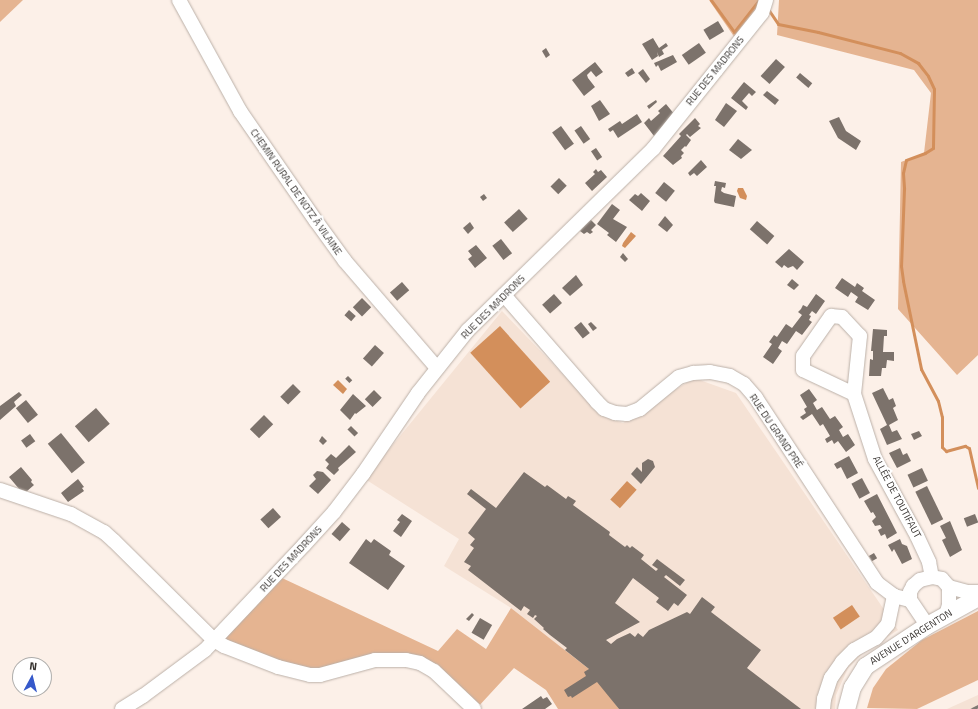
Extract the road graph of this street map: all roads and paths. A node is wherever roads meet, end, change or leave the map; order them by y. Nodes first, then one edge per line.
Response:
1 (179, 0) edge
2 (764, 6) edge
3 (504, 295) junction
4 (438, 368) junction
5 (854, 394) junction
6 (0, 490) edge
7 (932, 577) junction
8 (949, 587) junction
9 (978, 592) edge
10 (894, 596) junction
11 (978, 597) edge
12 (910, 600) junction
13 (946, 615) junction
14 (927, 625) junction
15 (214, 640) junction
16 (122, 709) edge
17 (474, 709) edge
18 (823, 709) edge
19 (846, 709) edge

1 - 4 street, CHEMIN RURAL DE NOTZ À VILAINE
2 - 3 street, RUE DES MADRONS
3 - 4 street, RUE DES MADRONS
3 - 10 street, RUE DU GRAND PRÉ
4 - 15 street, RUE DES MADRONS
5 - 5 street, ALLÉE DE TOUTIFAUT
5 - 7 street, ALLÉE DE TOUTIFAUT
6 - 15 street
7 - 8 street
7 - 12 street
8 - 9 street
8 - 13 street
10 - 12 street, RUE DU GRAND PRÉ
10 - 18 street
11 - 13 main road, AVENUE D'ARGENTON
12 - 14 street
13 - 14 main road, AVENUE D'ARGENTON
14 - 19 main road, AVENUE D'ARGENTON
15 - 16 street, RUE DES MADRONS
15 - 17 street

